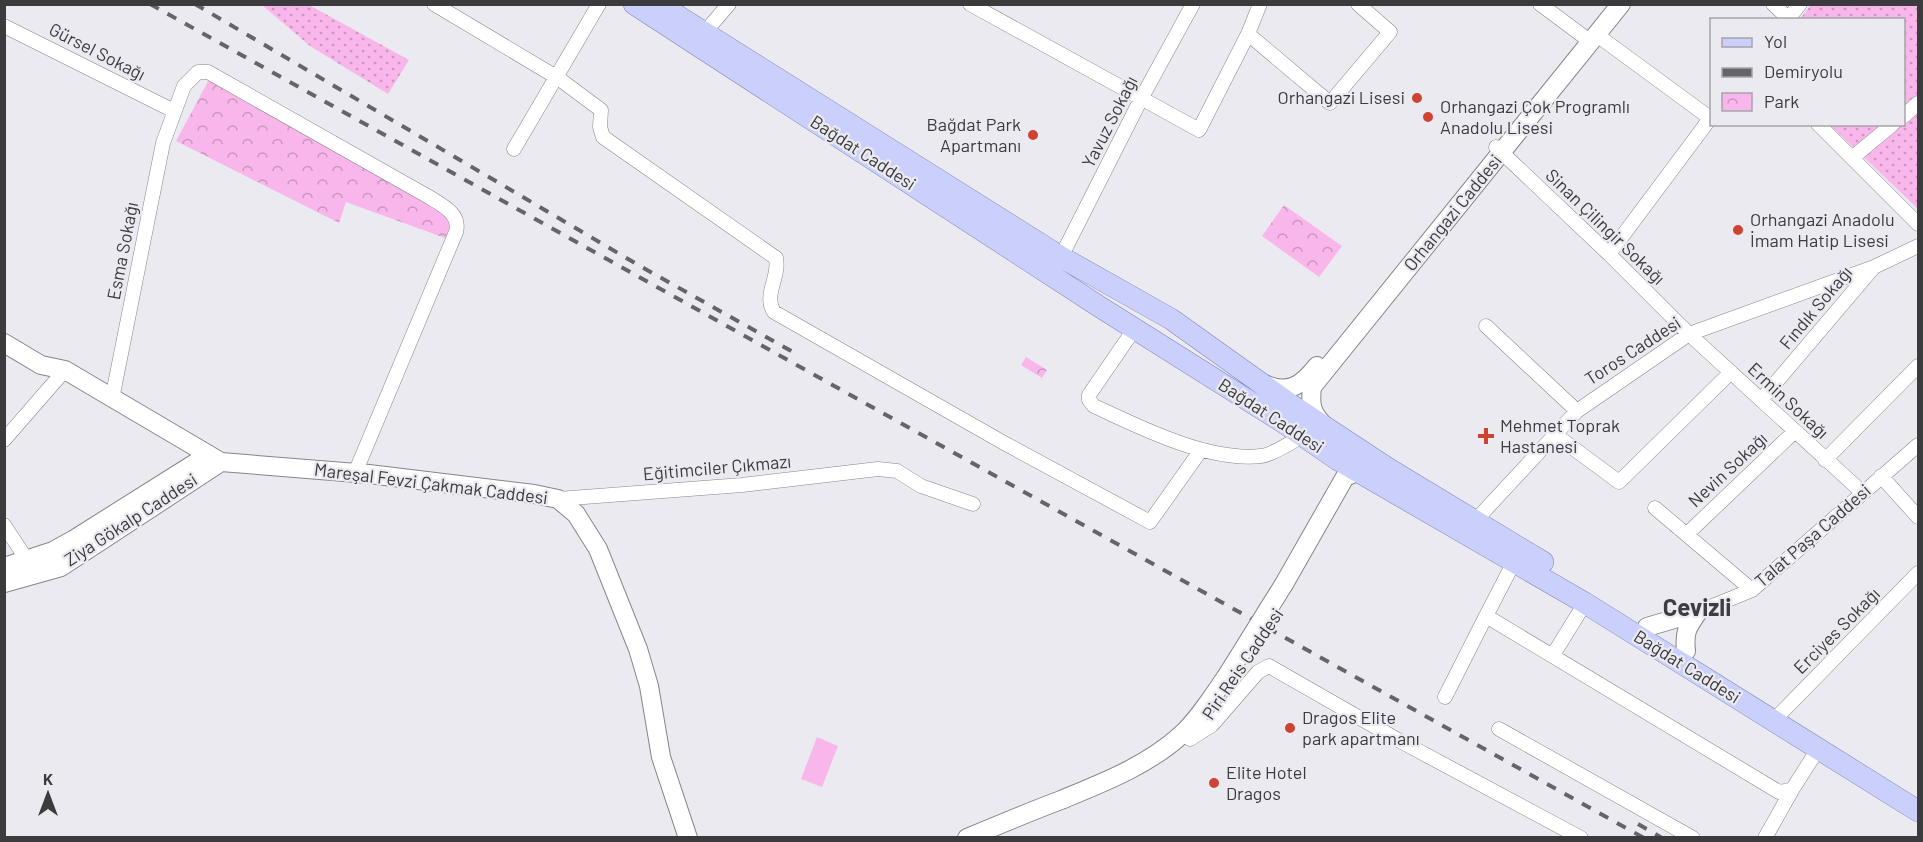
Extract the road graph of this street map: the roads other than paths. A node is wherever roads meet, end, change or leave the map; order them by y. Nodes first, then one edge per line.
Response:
1 (434, 4) edge
2 (599, 4) edge
3 (634, 4) edge
4 (659, 4) edge
5 (729, 4) edge
6 (1193, 4) edge
7 (1260, 4) edge
8 (1358, 4) edge
9 (1540, 4) edge
10 (1608, 4) edge
11 (1621, 4) edge
12 (1773, 4) edge
13 (1800, 4) edge
14 (976, 6) edge
15 (1787, 18) edge
16 (1789, 18) edge
17 (4, 26) edge
18 (705, 32) junction
19 (1248, 34) junction
20 (1591, 38) junction
21 (558, 78) junction
22 (1141, 99) junction
23 (1918, 103) edge
24 (174, 111) junction
25 (1905, 115) edge
26 (1710, 116) edge
27 (1710, 118) edge
28 (1820, 126) edge
29 (1891, 126) edge
30 (514, 149) dead end
31 (1499, 149) junction
32 (1852, 158) junction
33 (1918, 224) edge
34 (1918, 246) edge
35 (1609, 254) junction
36 (1061, 257) junction
37 (1874, 267) junction
38 (1120, 291) junction
39 (1100, 307) junction
40 (1171, 319) junction
41 (1486, 326) dead end
42 (1143, 333) junction
43 (1689, 334) junction
44 (4, 343) edge
45 (1918, 366) edge
46 (65, 370) junction
47 (1731, 372) junction
48 (1257, 381) junction
49 (1312, 387) junction
50 (112, 399) junction
51 (1761, 400) junction
52 (1290, 404) junction
53 (1258, 406) junction
54 (1576, 411) junction
55 (1325, 426) junction
56 (1794, 432) junction
57 (1554, 434) junction
58 (1302, 436) junction
59 (5, 441) edge
60 (1349, 442) junction
61 (1918, 445) edge
62 (1201, 450) junction
63 (214, 458) junction
64 (1825, 460) junction
65 (355, 473) junction
66 (1359, 474) junction
67 (1881, 476) junction
68 (1863, 493) junction
69 (558, 499) junction
70 (973, 504) dead end
71 (1655, 508) dead end
72 (1918, 517) edge
73 (1476, 521) junction
74 (4, 525) edge
75 (1686, 534) junction
76 (27, 560) junction
77 (1515, 562) junction
78 (4, 567) edge
79 (1918, 573) edge
80 (4, 583) edge
81 (1752, 590) junction
82 (1585, 603) junction
83 (1698, 612) junction
84 (1485, 616) junction
85 (1647, 627) junction
86 (1686, 651) junction
87 (1553, 655) junction
88 (1231, 680) junction
89 (1445, 697) dead end
90 (1780, 714) junction
91 (1499, 729) dead end
92 (1190, 739) junction
93 (1818, 749) junction
94 (1792, 790) junction
95 (1918, 799) edge
96 (1918, 811) edge
97 (688, 837) edge
98 (967, 837) edge
99 (993, 837) edge
100 (1581, 837) edge
101 (1693, 837) edge
102 (1766, 837) edge

1 - 21 street
2 - 21 street
3 - 39 main road, Bağdat Caddesi
4 - 18 main road, Bağdat Caddesi
5 - 18 street
6 - 22 street, Yavuz Sokağı
7 - 19 street
8 - 19 street
9 - 20 street
10 - 20 main road, Orhangazi Caddesi
11 - 20 main road, Orhangazi Caddesi
12 - 15 street
13 - 16 street
14 - 22 street
17 - 24 street, Gürsel Sokağı
18 - 36 main road, Bağdat Caddesi
19 - 22 street
20 - 26 street
20 - 31 main road, Orhangazi Caddesi
21 - 30 street
21 - 62 street
22 - 36 street, Yavuz Sokağı
23 - 25 street
24 - 50 street, Esma Sokağı
24 - 65 street, Esma Sokağı
27 - 35 street
28 - 32 street
29 - 32 street
31 - 35 street, Sinan Çilingir Sokağı
31 - 48 main road, Orhangazi Caddesi
31 - 49 main road, Orhangazi Caddesi
32 - 33 street
34 - 37 street, Toros Caddesi
35 - 43 street, Sinan Çilingir Sokağı
36 - 38 main road, Bağdat Caddesi
37 - 43 street, Toros Caddesi
37 - 51 street, Fındık Sokağı
38 - 39 main road
38 - 40 main road, Bağdat Caddesi
39 - 42 main road, Bağdat Caddesi
40 - 42 main road
40 - 48 main road, Bağdat Caddesi
41 - 54 street
42 - 53 main road, Bağdat Caddesi
42 - 62 street
43 - 47 street, Ermin Sokağı
43 - 54 street, Toros Caddesi
44 - 46 main road, Mareşal Fevzi Çakmak Caddesi
45 - 64 street
46 - 50 main road, Mareşal Fevzi Çakmak Caddesi
46 - 59 street
47 - 51 street, Ermin Sokağı
47 - 57 street
48 - 52 main road, Bağdat Caddesi
49 - 52 main road, Orhangazi Caddesi
49 - 55 main road
50 - 63 main road, Mareşal Fevzi Çakmak Caddesi
51 - 56 street, Ermin Sokağı
52 - 53 main road
52 - 55 main road, Bağdat Caddesi
53 - 58 main road, Bağdat Caddesi
54 - 57 street, Toros Caddesi
55 - 60 main road, Bağdat Caddesi
56 - 64 street, Ermin Sokağı
56 - 75 street, Nevin Sokağı
57 - 73 street, Toros Caddesi
58 - 62 street
58 - 66 main road, Bağdat Caddesi
60 - 66 main road, Bağdat Caddesi
60 - 66 main road
61 - 67 street, Talat Paşa Caddesi
63 - 65 main road, Mareşal Fevzi Çakmak Caddesi
63 - 76 main road, Ziya Gökalp Caddesi
63 - 80 main road, Ziya Gökalp Caddesi
64 - 68 street, Ermin Sokağı
65 - 69 main road, Mareşal Fevzi Çakmak Caddesi
66 - 73 main road, Bağdat Caddesi
66 - 77 main road, Bağdat Caddesi
66 - 88 main road, Piri Reis Caddesi, bridge
67 - 68 street, Talat Paşa Caddesi
67 - 72 street
68 - 81 street, Talat Paşa Caddesi
69 - 70 street, Eğitimciler Çıkmazı
69 - 97 main road, Mareşal Fevzi Çakmak Caddesi
71 - 75 street
73 - 85 main road, Bağdat Caddesi
74 - 76 street
75 - 81 street
76 - 78 main road, Ziya Gökalp Caddesi
77 - 82 main road, Bağdat Caddesi
77 - 84 street
79 - 90 street, Erciyes Sokağı
81 - 83 street, Talat Paşa Caddesi
82 - 87 street
82 - 93 main road, Bağdat Caddesi
83 - 85 main road, Talat Paşa Caddesi
83 - 86 main road
84 - 87 street
84 - 89 street
85 - 86 main road, Bağdat Caddesi
86 - 90 main road, Bağdat Caddesi
87 - 94 street
88 - 92 main road, Piri Reis Caddesi
88 - 98 main road, Piri Reis Caddesi
90 - 95 main road, Bağdat Caddesi
91 - 101 street
92 - 99 main road, Piri Reis Caddesi
92 - 100 street
93 - 94 street
93 - 96 main road, Bağdat Caddesi
94 - 102 street

